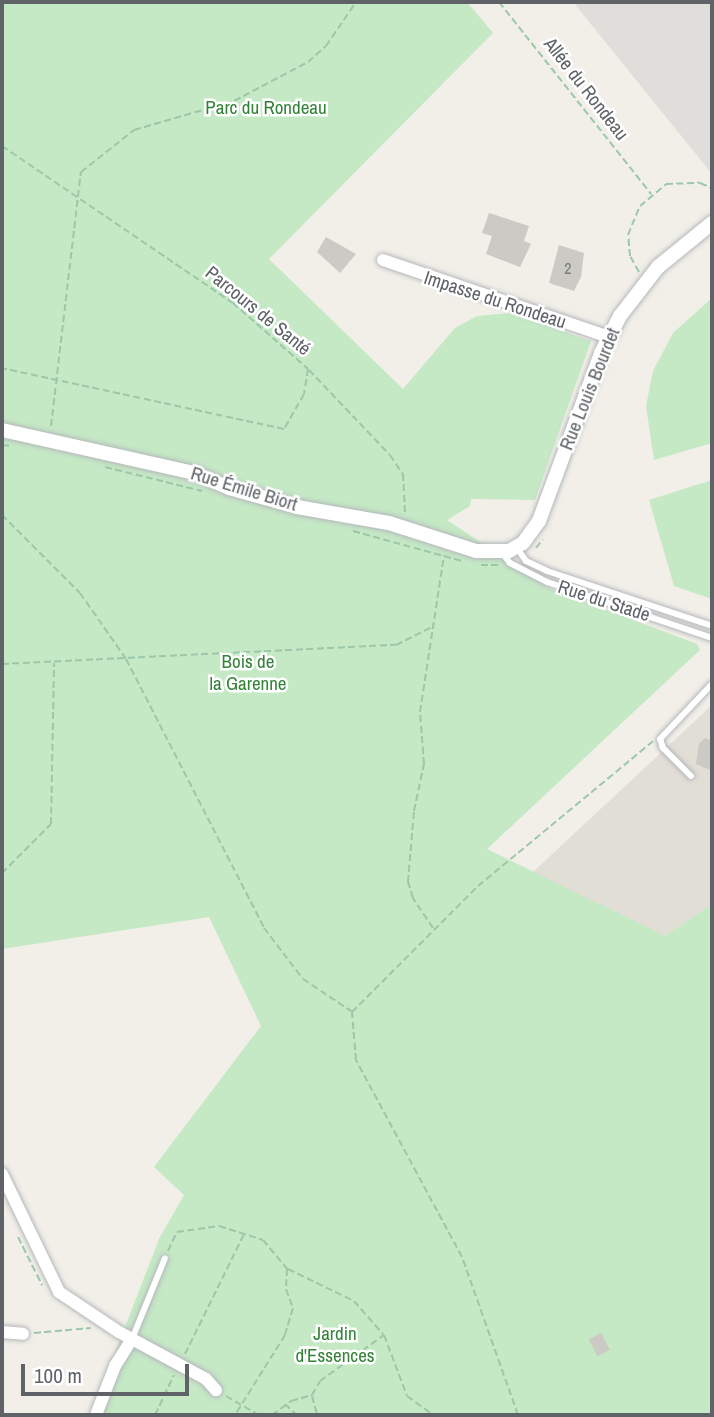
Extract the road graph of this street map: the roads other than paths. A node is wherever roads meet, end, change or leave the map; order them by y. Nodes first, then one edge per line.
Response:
1 (712, 223) edge
2 (383, 260) dead end
3 (609, 337) junction
4 (2, 430) edge
5 (520, 545) junction
6 (502, 553) junction
7 (712, 626) edge
8 (712, 638) edge
9 (711, 690) edge
10 (691, 776) dead end
11 (2, 1174) edge
12 (165, 1258) road end
13 (2, 1332) edge
14 (23, 1334) road end
15 (132, 1339) junction
16 (216, 1390) road end
17 (96, 1415) edge

1 - 3 street, Rue Louis Bourdet
2 - 3 street, Impasse du Rondeau
3 - 5 street, Rue Louis Bourdet
4 - 6 street, Rue Émile Biort
5 - 6 street
5 - 7 lane, Rue du Stade
6 - 8 lane, Rue du Stade
9 - 10 lane
11 - 15 street
12 - 15 lane
13 - 14 street
15 - 16 street
15 - 17 street

